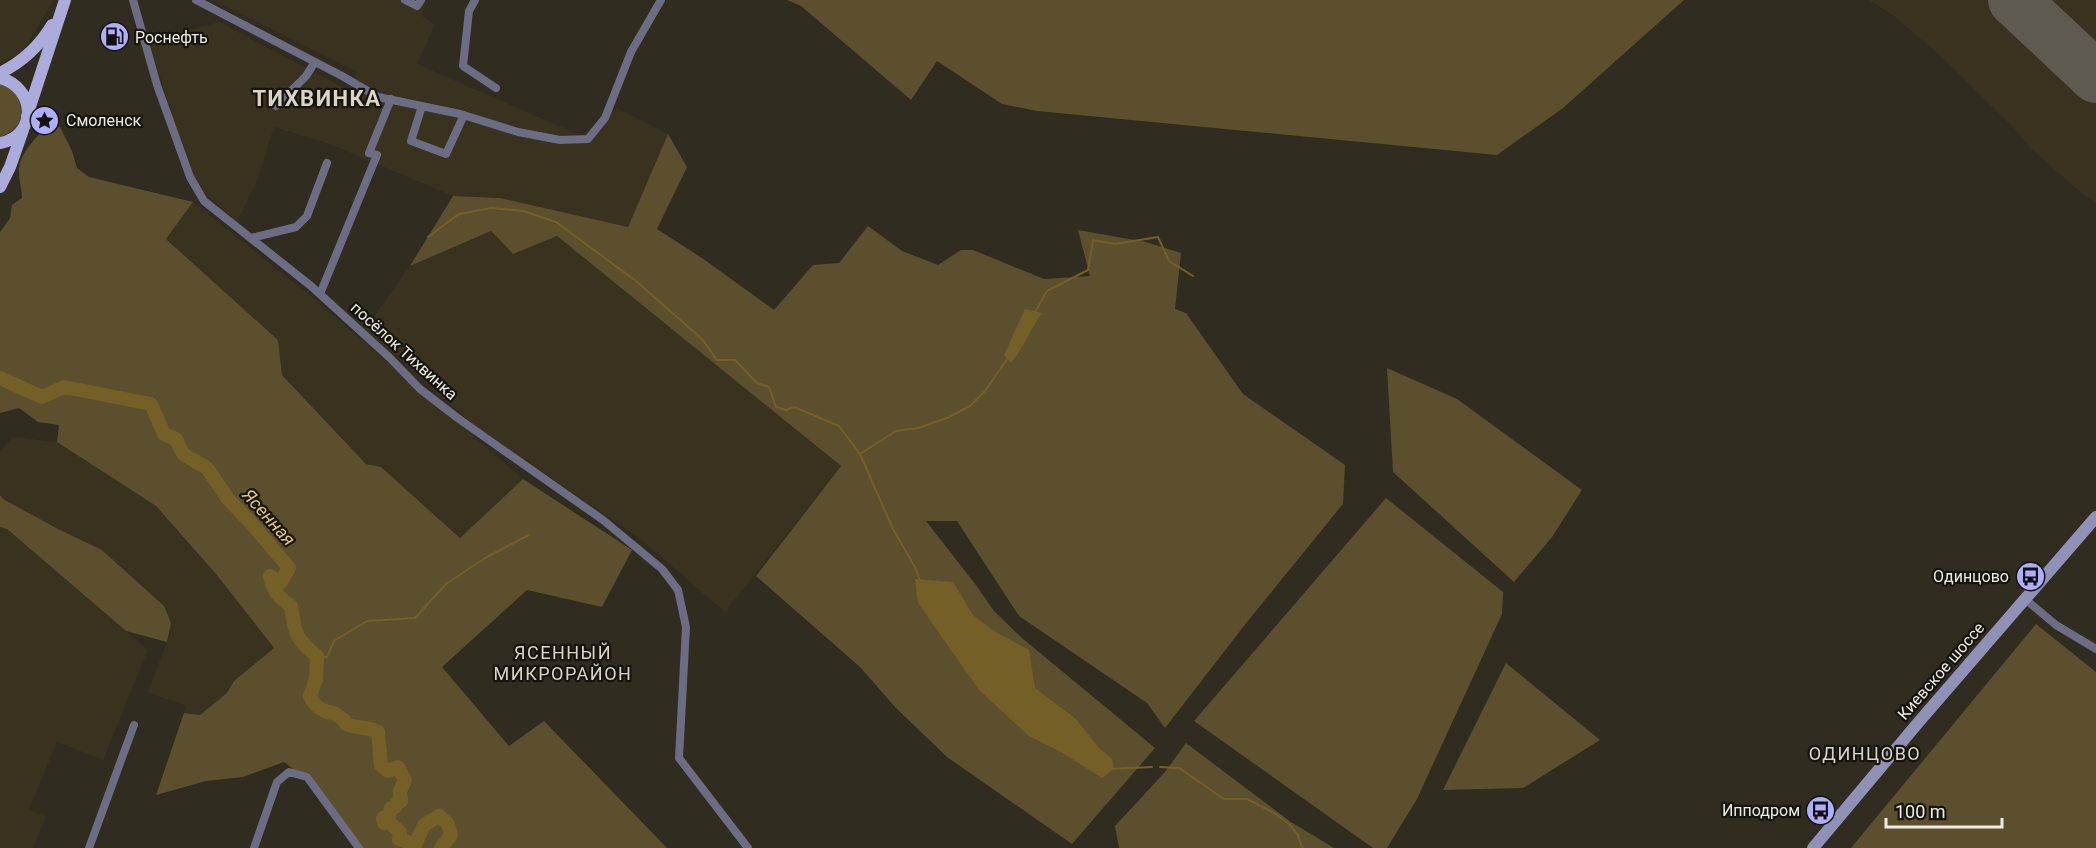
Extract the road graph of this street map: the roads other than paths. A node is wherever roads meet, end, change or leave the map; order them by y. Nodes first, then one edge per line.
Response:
1 (133, 0) edge
2 (196, 0) edge
3 (405, 0) edge
4 (421, 0) edge
5 (475, 0) edge
6 (661, 0) edge
7 (64, 3) edge
8 (315, 62) junction
9 (0, 76) edge
10 (496, 88) dead end
11 (390, 99) junction
12 (276, 106) dead end
13 (422, 106) junction
14 (464, 115) junction
15 (26, 121) junction
16 (0, 143) edge
17 (327, 163) dead end
18 (0, 187) edge
19 (251, 238) junction
20 (320, 294) junction
21 (2096, 517) edge
22 (2025, 599) junction
23 (2096, 649) edge
24 (134, 725) dead end
25 (89, 848) edge
26 (255, 848) edge
27 (359, 848) edge
28 (748, 848) edge
29 (1814, 848) edge

1 - 19 street, посёлок Тихвинка
2 - 8 street
3 - 4 street
5 - 10 street
6 - 14 street
7 - 9 main road
7 - 15 main road
8 - 11 street
8 - 12 street
9 - 15 main road
11 - 13 street
11 - 20 street
13 - 14 street
13 - 14 street
15 - 16 main road
15 - 18 main road
17 - 19 street
19 - 20 street, посёлок Тихвинка
20 - 28 street, посёлок Тихвинка
21 - 22 main road, Киевское шоссе
22 - 23 street
22 - 29 main road, Киевское шоссе
24 - 25 street
26 - 27 street

